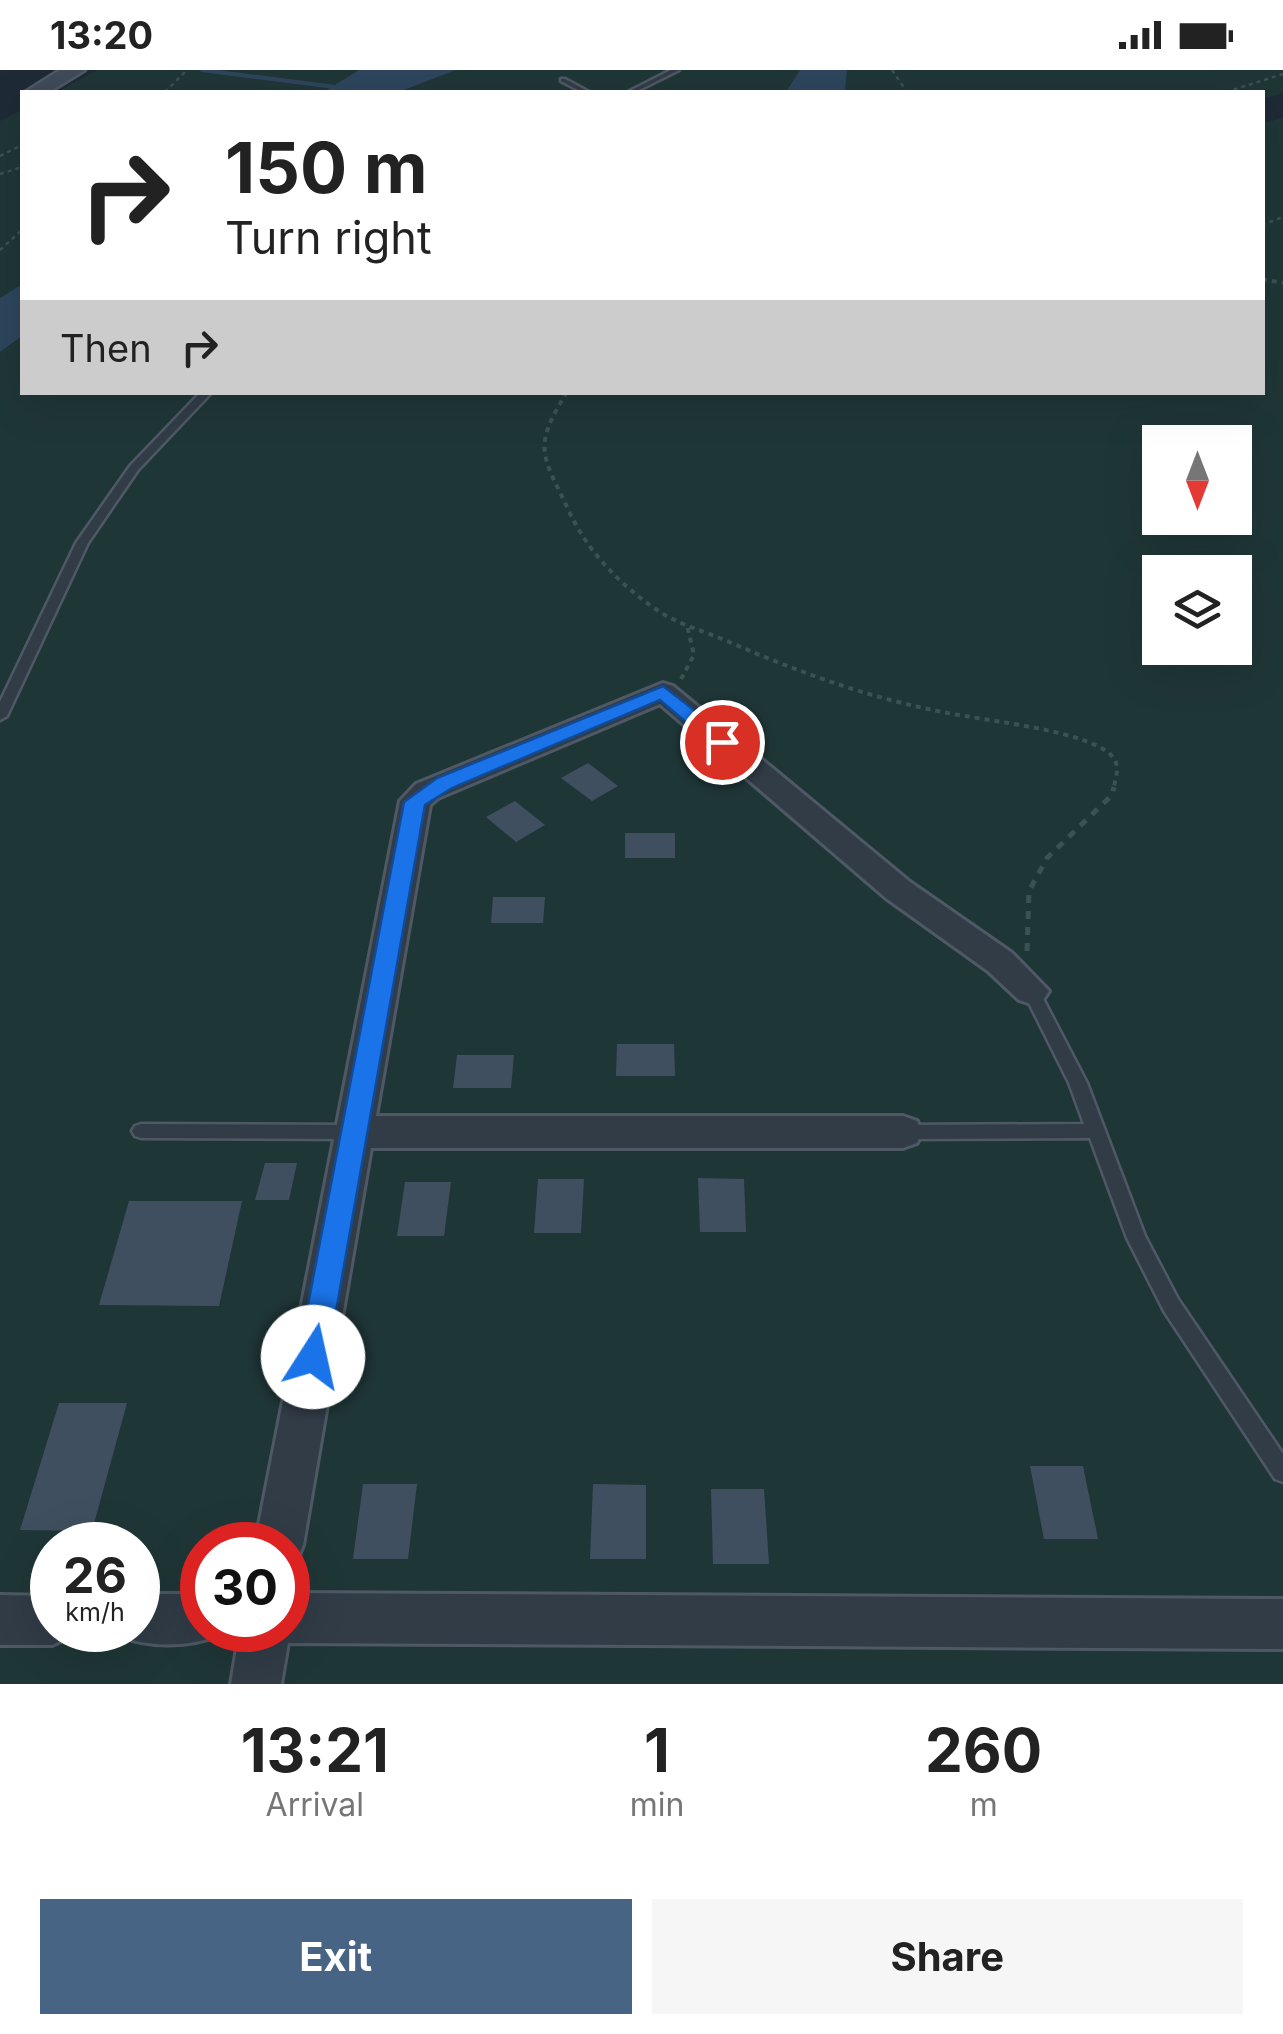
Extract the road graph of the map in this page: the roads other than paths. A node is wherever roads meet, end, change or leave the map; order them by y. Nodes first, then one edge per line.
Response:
1 (75, 70) edge
2 (676, 70) edge
3 (563, 80) dead end
4 (39, 90) edge
5 (582, 90) edge
6 (635, 90) edge
7 (204, 395) edge
8 (0, 716) edge
9 (1031, 991) joint
10 (141, 1131) dead end
11 (1096, 1131) junction
12 (352, 1132) junction
13 (903, 1132) joint
14 (1283, 1472) edge
15 (284, 1522) edge
16 (310, 1618) edge
17 (0, 1620) edge
18 (30, 1620) edge
19 (1283, 1624) edge
20 (261, 1652) edge
21 (256, 1684) edge

1 - 4 main road
2 - 6 lane
3 - 5 lane
7 - 8 lane
9 - 11 lane
9 - 12 street
10 - 12 lane
11 - 13 lane
11 - 14 lane
12 - 13 street
12 - 15 street
16 - 19 street
17 - 18 street
20 - 21 street

